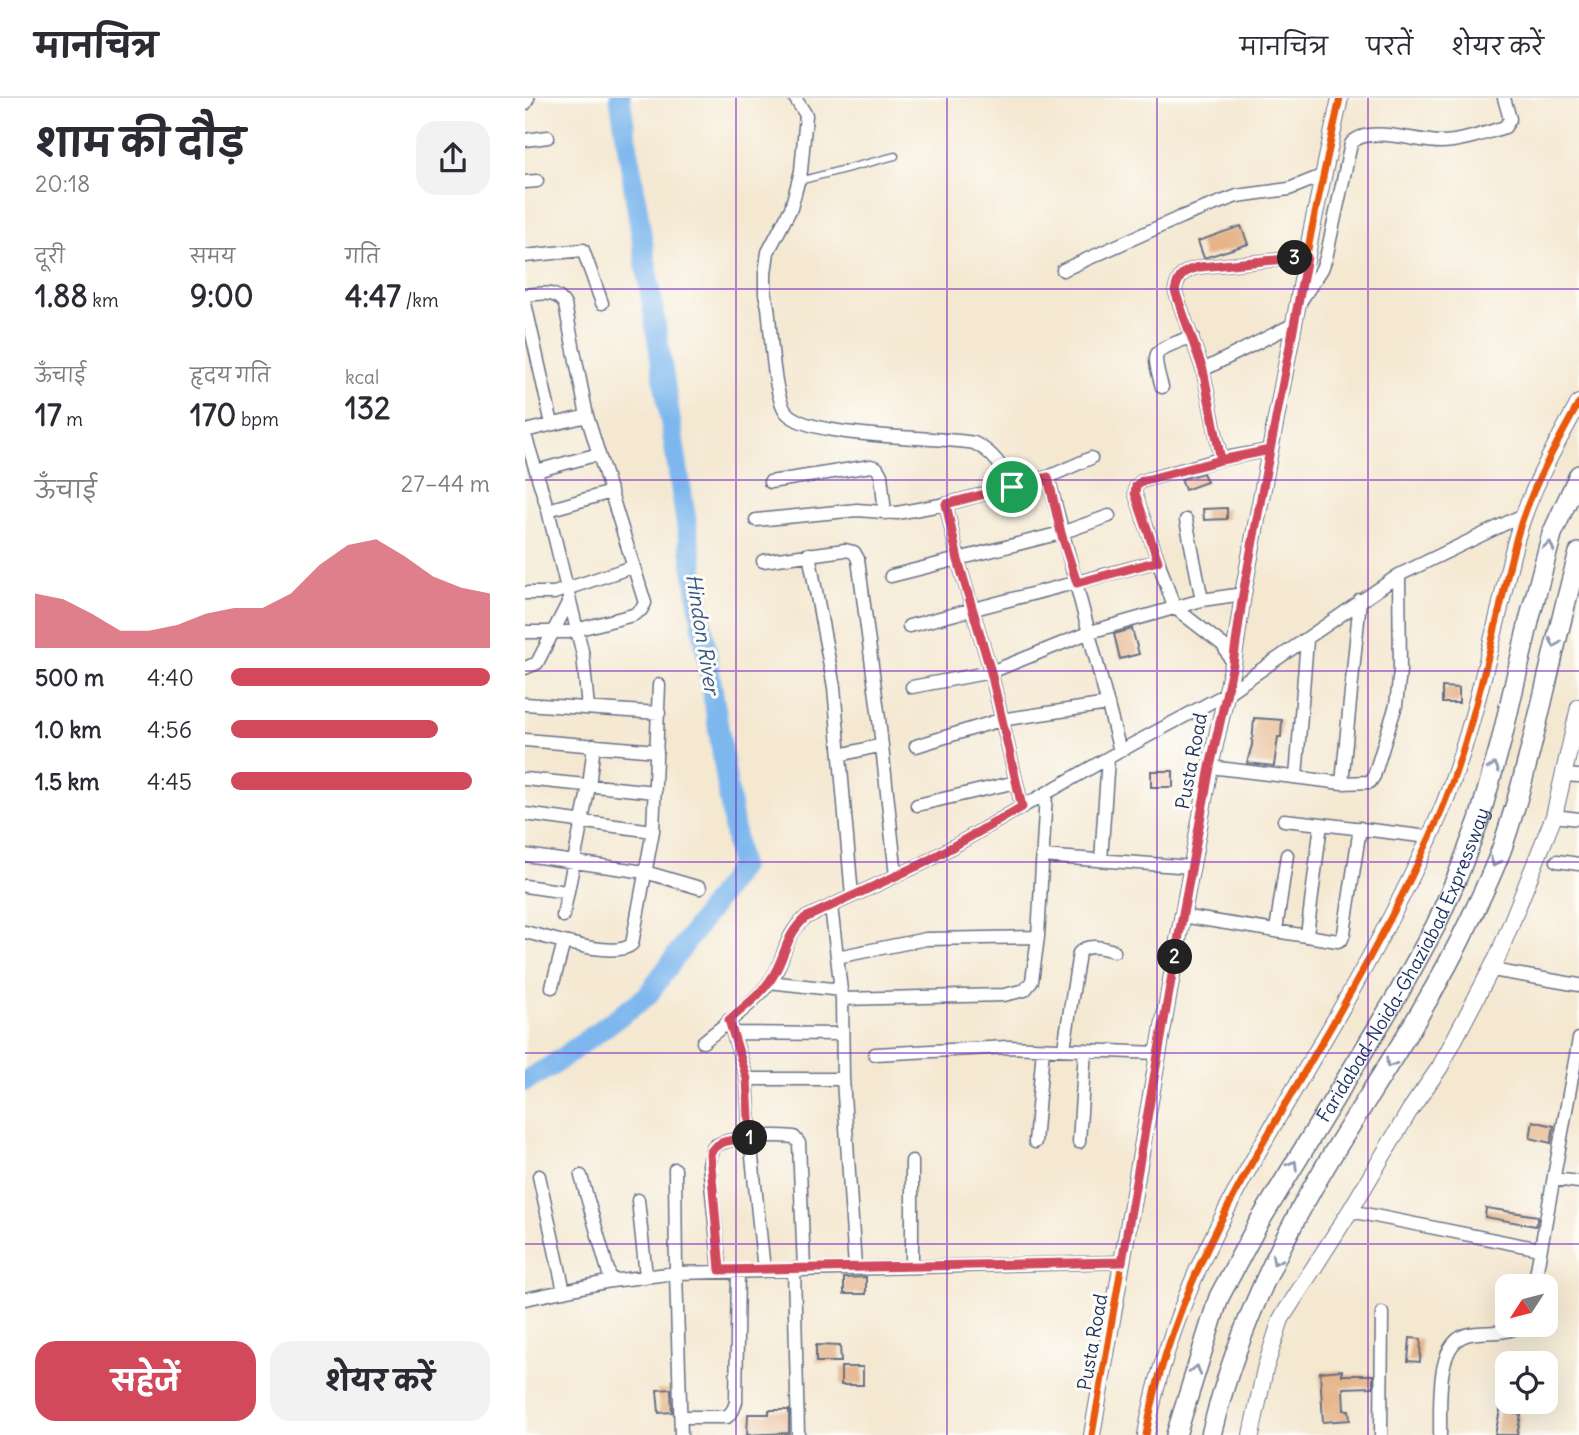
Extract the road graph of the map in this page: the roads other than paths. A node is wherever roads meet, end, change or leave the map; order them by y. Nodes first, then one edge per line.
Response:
1 (529, 98) edge
2 (795, 98) edge
3 (1340, 98) edge
4 (1504, 98) edge
5 (525, 104) edge
6 (548, 138) dead end
7 (525, 141) edge
8 (895, 156) dead end
9 (1324, 175) junction
10 (799, 181) junction
11 (525, 256) edge
12 (1307, 257) junction
13 (1063, 270) dead end
14 (525, 295) edge
15 (525, 303) edge
16 (602, 303) dead end
17 (1298, 305) junction
18 (1294, 324) junction
19 (1192, 336) junction
20 (1203, 370) junction
21 (1162, 387) dead end
22 (1579, 403) edge
23 (587, 416) junction
24 (552, 424) junction
25 (525, 433) edge
26 (1270, 450) junction
27 (599, 454) junction
28 (1091, 458) dead end
29 (1221, 460) junction
30 (536, 471) junction
31 (1579, 475) edge
32 (1048, 477) junction
33 (770, 482) dead end
34 (1012, 487) junction
35 (611, 492) junction
36 (946, 504) junction
37 (548, 510) junction
38 (885, 513) junction
39 (1524, 515) junction
40 (1109, 516) dead end
41 (756, 520) dead end
42 (1186, 520) dead end
43 (1061, 533) junction
44 (1579, 553) edge
45 (809, 554) junction
46 (958, 560) junction
47 (762, 561) dead end
48 (1158, 561) junction
49 (632, 567) junction
50 (1399, 575) junction
51 (891, 576) dead end
52 (1077, 583) junction
53 (566, 587) junction
54 (525, 593) edge
55 (1243, 594) junction
56 (1202, 600) junction
57 (1360, 600) junction
58 (569, 601) junction
59 (1174, 607) junction
60 (973, 609) junction
61 (909, 626) dead end
62 (576, 629) junction
63 (525, 632) edge
64 (1090, 632) junction
65 (553, 634) junction
66 (1307, 640) junction
67 (1233, 664) junction
68 (525, 668) edge
69 (991, 672) junction
70 (659, 685) dead end
71 (912, 687) dead end
72 (1226, 694) junction
73 (525, 704) edge
74 (1108, 704) junction
75 (1579, 707) edge
76 (588, 708) junction
77 (660, 713) junction
78 (1000, 720) junction
79 (525, 740) edge
80 (594, 745) junction
81 (882, 745) junction
82 (916, 746) dead end
83 (657, 751) junction
84 (1121, 751) junction
85 (839, 755) junction
86 (1108, 758) junction
87 (1210, 767) junction
88 (1571, 775) edge
89 (1296, 777) junction
90 (525, 779) edge
91 (1016, 782) junction
92 (1342, 783) junction
93 (589, 786) junction
94 (655, 792) junction
95 (1046, 793) junction
96 (917, 805) dead end
97 (1022, 807) junction
98 (525, 814) edge
99 (1554, 817) junction
100 (1579, 819) edge
101 (582, 820) junction
102 (1285, 820) dead end
103 (1321, 824) junction
104 (1360, 828) junction
105 (653, 831) junction
106 (1429, 837) junction
107 (525, 855) edge
108 (1287, 855) dead end
109 (1042, 856) junction
110 (1101, 860) junction
111 (1557, 861) dead end
112 (574, 862) junction
113 (1579, 864) edge
114 (1192, 867) junction
115 (645, 872) junction
116 (896, 876) junction
117 (525, 886) edge
118 (700, 888) dead end
119 (566, 892) junction
120 (852, 896) junction
121 (831, 906) junction
122 (563, 916) dead end
123 (1182, 916) junction
124 (1276, 930) junction
125 (526, 935) edge
126 (1307, 935) junction
127 (1038, 937) junction
128 (564, 942) junction
129 (1114, 951) dead end
130 (837, 957) junction
131 (1492, 970) junction
132 (769, 982) junction
133 (1579, 985) edge
134 (552, 988) dead end
135 (841, 995) junction
136 (729, 1020) junction
137 (734, 1033) junction
138 (841, 1034) junction
139 (1579, 1039) edge
140 (703, 1042) dead end
141 (1064, 1048) junction
142 (1043, 1049) junction
143 (1086, 1050) junction
144 (1158, 1053) junction
145 (875, 1054) dead end
146 (747, 1079) junction
147 (843, 1080) junction
148 (750, 1138) junction
149 (1035, 1142) dead end
150 (1079, 1142) dead end
151 (912, 1161) dead end
152 (675, 1169) dead end
153 (581, 1175) dead end
154 (539, 1176) dead end
155 (1554, 1178) junction
156 (1579, 1182) edge
157 (638, 1200) dead end
158 (1350, 1211) junction
159 (1541, 1249) junction
160 (1122, 1262) junction
161 (912, 1266) junction
162 (855, 1268) junction
163 (764, 1269) junction
164 (799, 1269) junction
165 (720, 1270) junction
166 (738, 1271) junction
167 (676, 1273) junction
168 (1536, 1274) edge
169 (646, 1276) junction
170 (611, 1280) junction
171 (564, 1291) junction
172 (525, 1299) edge
173 (1253, 1307) junction
174 (1382, 1313) dead end
175 (1281, 1319) junction
176 (1495, 1333) edge
177 (681, 1417) junction
178 (681, 1435) edge
179 (798, 1435) edge
180 (1092, 1435) edge
181 (1146, 1435) edge
182 (1176, 1435) edge
183 (1211, 1435) edge
184 (1251, 1435) edge
185 (1381, 1435) edge
186 (1440, 1435) edge

1 - 5 street
2 - 10 street
3 - 9 street, Pusta Road
4 - 17 street
6 - 7 street
8 - 10 lane
9 - 12 street, Pusta Road
9 - 13 street
10 - 34 street
11 - 16 street
12 - 17 street, Pusta Road
12 - 19 street
14 - 23 street
15 - 24 street
17 - 18 street, Pusta Road
18 - 20 street
18 - 26 street, Pusta Road
19 - 20 street
19 - 21 street
20 - 29 street
22 - 39 street
23 - 24 street
23 - 27 street
24 - 25 street
25 - 30 street
26 - 29 street
26 - 55 street, Pusta Road
27 - 30 street
27 - 35 street
28 - 32 street
29 - 48 street
30 - 37 street
182 -> 31 main road, Faridabad-Noida-Ghaziabad Expressway
32 - 34 street
32 - 43 street
33 - 38 street
34 - 36 street
35 - 37 street
35 - 49 street
36 - 38 street
36 - 46 street
37 - 53 street
38 - 41 street
39 - 50 street
39 - 106 street
40 - 43 street
42 - 56 street
43 - 46 street
43 - 52 street
44 -> 173 main road, Faridabad-Noida-Ghaziabad Expressway
45 - 47 street
45 - 81 street
45 - 85 street
46 - 51 street
46 - 60 street
48 - 52 street
48 - 59 street
49 - 53 street
49 - 62 street
50 - 57 street
50 - 92 street
52 - 60 street
52 - 64 street
53 - 54 street
53 - 58 street
55 - 56 street
55 - 67 street, Pusta Road
56 - 59 street
57 - 66 street
57 - 92 street
58 - 62 street
58 - 65 street
59 - 64 street
59 - 67 street
60 - 61 street
60 - 69 street
62 - 65 street
62 - 76 street
63 - 65 street
64 - 69 street
64 - 74 street
65 - 68 street
66 - 72 street
66 - 89 street
67 - 72 street, Pusta Road
69 - 71 street
69 - 78 street
70 - 77 street
72 - 84 street
72 - 87 street, Pusta Road
73 - 76 street
74 - 78 street
74 - 84 street
75 - 88 street
76 - 77 street
77 - 83 street
78 - 82 street
78 - 91 street
79 - 80 street
80 - 83 street
80 - 93 street
81 - 85 street
81 - 116 street
83 - 94 street
84 - 86 street
85 - 120 street
86 - 95 street
86 - 110 street
87 - 89 street
87 - 114 street, Pusta Road
88 - 99 street
89 - 92 street
90 - 93 street
91 - 96 street
91 - 97 street
93 - 94 street
93 - 101 street
94 - 105 street
95 - 97 street
95 - 109 street
97 - 116 street
98 - 101 street
99 - 100 street
99 - 131 street
101 - 105 street
101 - 112 street
102 - 103 street
103 - 104 street
103 - 126 street
104 - 106 street
104 - 126 street
105 - 115 street
106 - 181 street
107 - 112 street
108 - 124 street
109 - 110 street
109 - 127 street
110 - 114 street
111 - 113 street
112 - 115 street
112 - 119 street
114 - 123 street, Pusta Road
115 - 118 street
115 - 128 street
116 - 120 street
117 - 119 street
119 - 122 street
120 - 121 street
121 - 130 street
121 - 132 street
123 - 124 street
123 - 144 street, Pusta Road
124 - 126 street
125 - 128 street
127 - 130 street
127 - 135 street
128 - 134 street
129 - 141 street
130 - 135 street
131 - 133 street
131 - 158 street
132 - 135 street
132 - 136 street
135 - 138 street
136 - 137 street
136 - 140 street
137 - 138 street
137 - 146 street
138 - 147 street
139 - 155 street
141 - 142 street
141 - 143 street
142 - 145 street
142 - 149 street
143 - 144 street
143 - 150 street
144 - 160 street, Pusta Road
146 - 147 street
146 - 148 street
147 - 162 street
148 - 163 street
148 - 164 street
148 - 165 street
151 - 161 street
152 - 167 street
153 - 170 street
154 - 171 street
155 - 156 street
155 - 159 street
157 - 169 street
158 - 159 street
158 - 175 street
159 - 168 street
160 - 161 street
160 - 180 street, Pusta Road
161 - 162 street
162 - 164 street
163 - 164 street
163 - 166 street
164 - 179 street
165 - 166 street
165 - 167 street
166 - 177 street
167 - 169 street
167 - 177 street
169 - 170 street
170 - 171 street
171 - 172 street
173 - 175 street
173 - 183 main road, Faridabad-Noida-Ghaziabad Expressway
174 - 185 street
175 - 184 street
176 - 186 street
177 - 178 street

